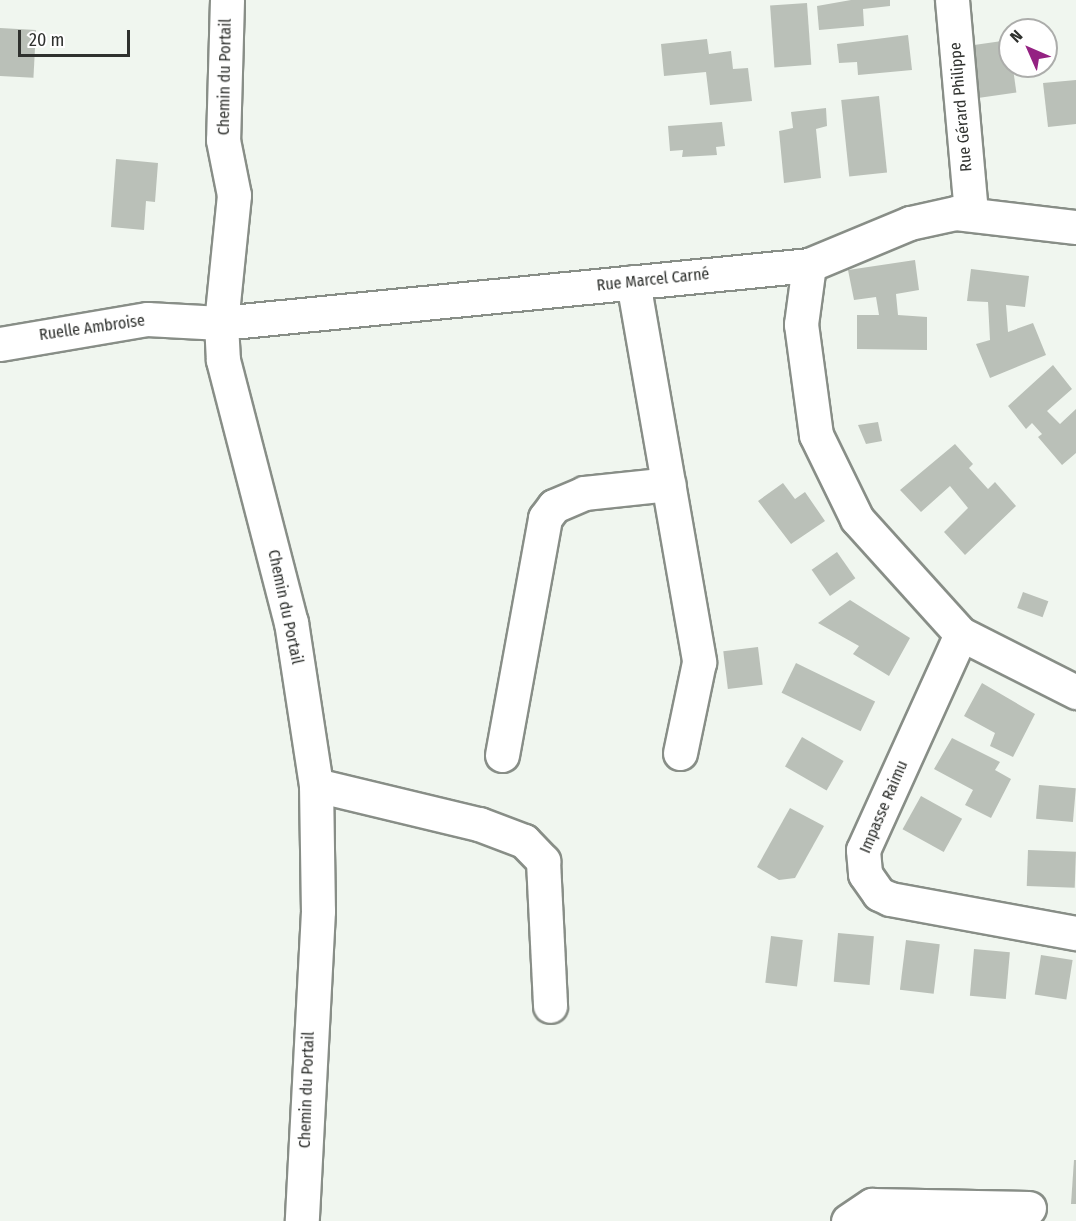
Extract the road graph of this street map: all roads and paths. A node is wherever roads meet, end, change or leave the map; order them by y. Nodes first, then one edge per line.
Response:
1 (227, 0) edge
2 (952, 0) edge
3 (970, 213) junction
4 (1076, 227) edge
5 (809, 265) junction
6 (633, 282) junction
7 (221, 323) junction
8 (0, 344) edge
9 (669, 484) junction
10 (961, 634) junction
11 (1076, 692) edge
12 (680, 753) dead end
13 (502, 755) dead end
14 (316, 786) junction
15 (1076, 933) edge
16 (550, 1006) dead end
17 (1029, 1208) dead end
18 (302, 1221) edge
19 (848, 1221) edge

1 - 7 street, Chemin du Portail
2 - 3 street, Rue Gérard Philippe
3 - 4 street, Rue Marcel Carné
3 - 5 street, Rue Marcel Carné
5 - 6 street, Rue Marcel Carné
5 - 10 street
6 - 7 street, Rue Marcel Carné
6 - 9 street
7 - 8 street, Ruelle Ambroise
7 - 14 street, Chemin du Portail
9 - 12 street
9 - 13 street
10 - 11 street
10 - 15 street, Impasse Raimu
14 - 16 street
14 - 18 street, Chemin du Portail
17 - 19 street

